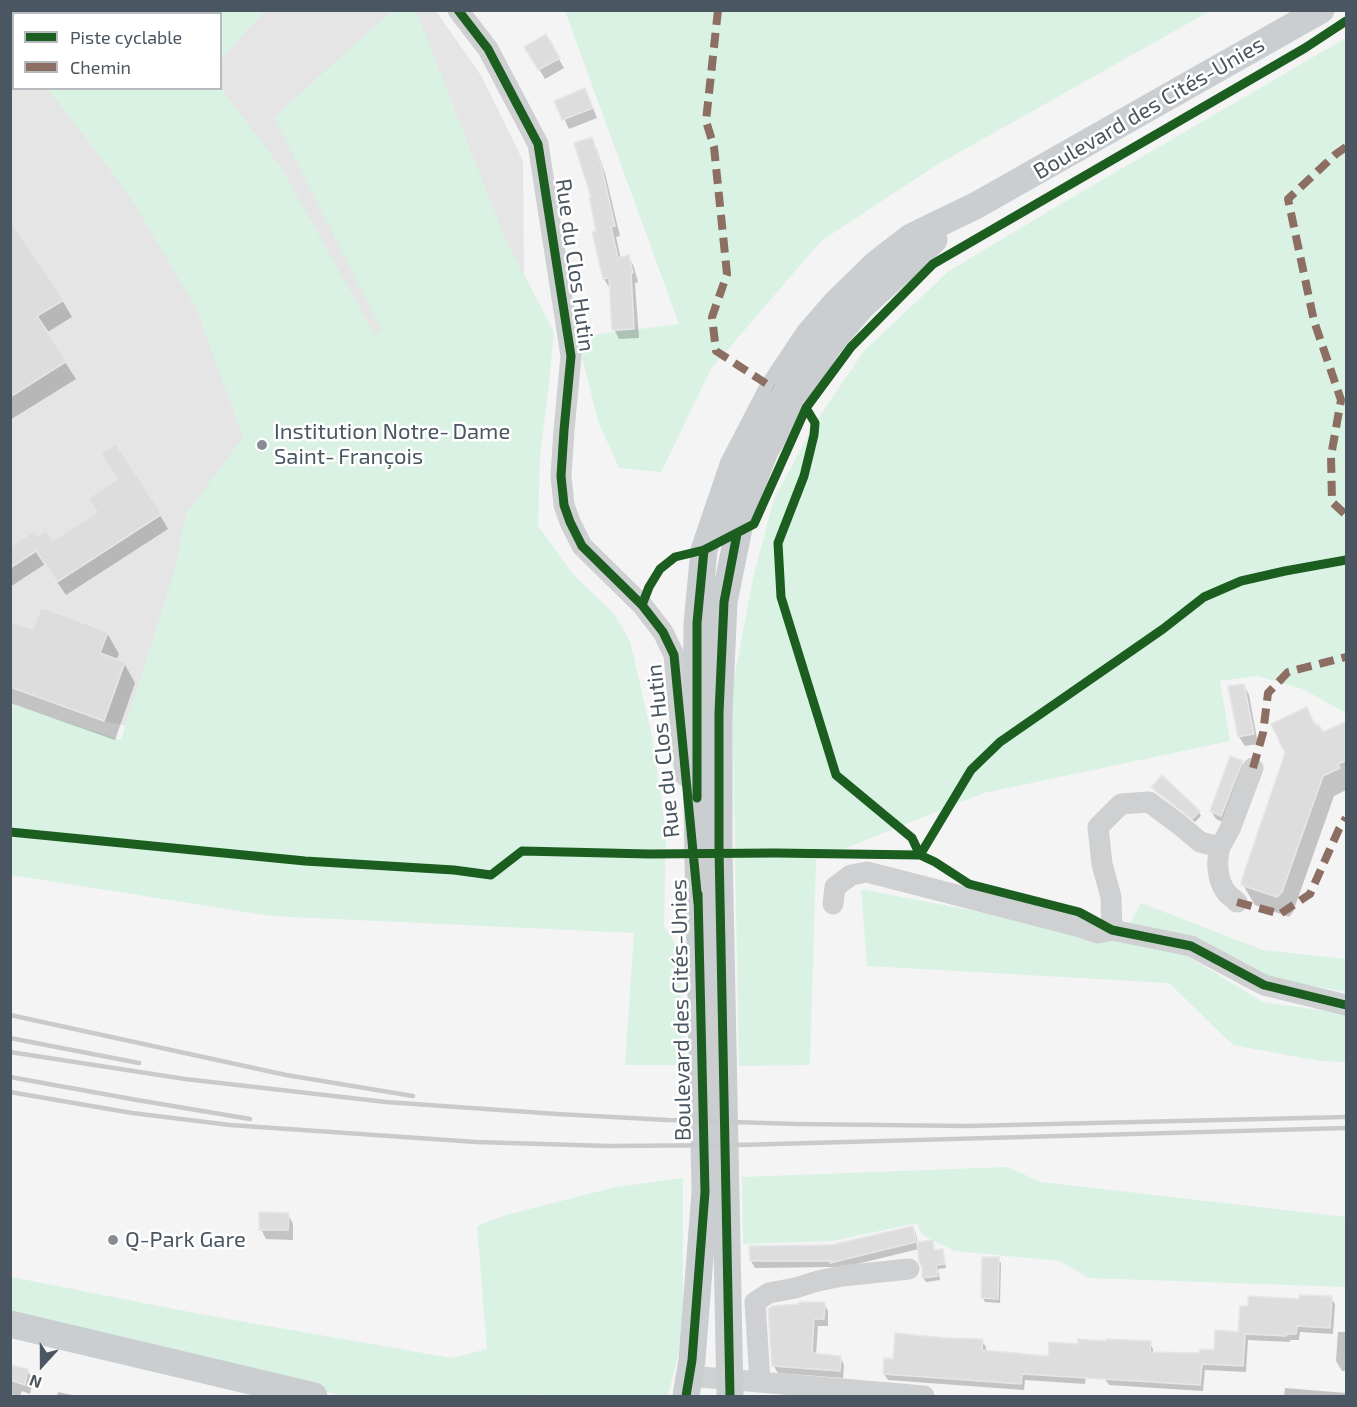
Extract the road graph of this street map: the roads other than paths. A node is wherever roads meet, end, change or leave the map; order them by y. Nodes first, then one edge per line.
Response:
1 (458, 10) edge
2 (1321, 10) edge
3 (977, 205) junction
4 (1253, 768) dead end
5 (1220, 847) junction
6 (1237, 902) dead end
7 (698, 903) junction
8 (832, 903) dead end
9 (1113, 930) junction
10 (1347, 1005) edge
11 (909, 1269) dead end
12 (10, 1324) edge
13 (10, 1339) edge
14 (760, 1382) junction
15 (688, 1386) edge
16 (730, 1388) edge
17 (255, 1396) edge
18 (314, 1396) edge
19 (924, 1396) edge

1 - 7 street, Rue du Clos Hutin
2 - 3 main road, Boulevard des Cités-Unies
3 - 7 main road, Boulevard des Cités-Unies
3 - 16 main road, Boulevard des Cités-Unies
4 - 5 street
5 - 6 street
5 - 9 street
7 - 15 main road, Boulevard des Cités-Unies
8 - 9 street
9 - 10 street
11 - 14 street
12 - 18 main road
13 - 17 main road
14 - 16 street
14 - 19 street
15 - 16 street

